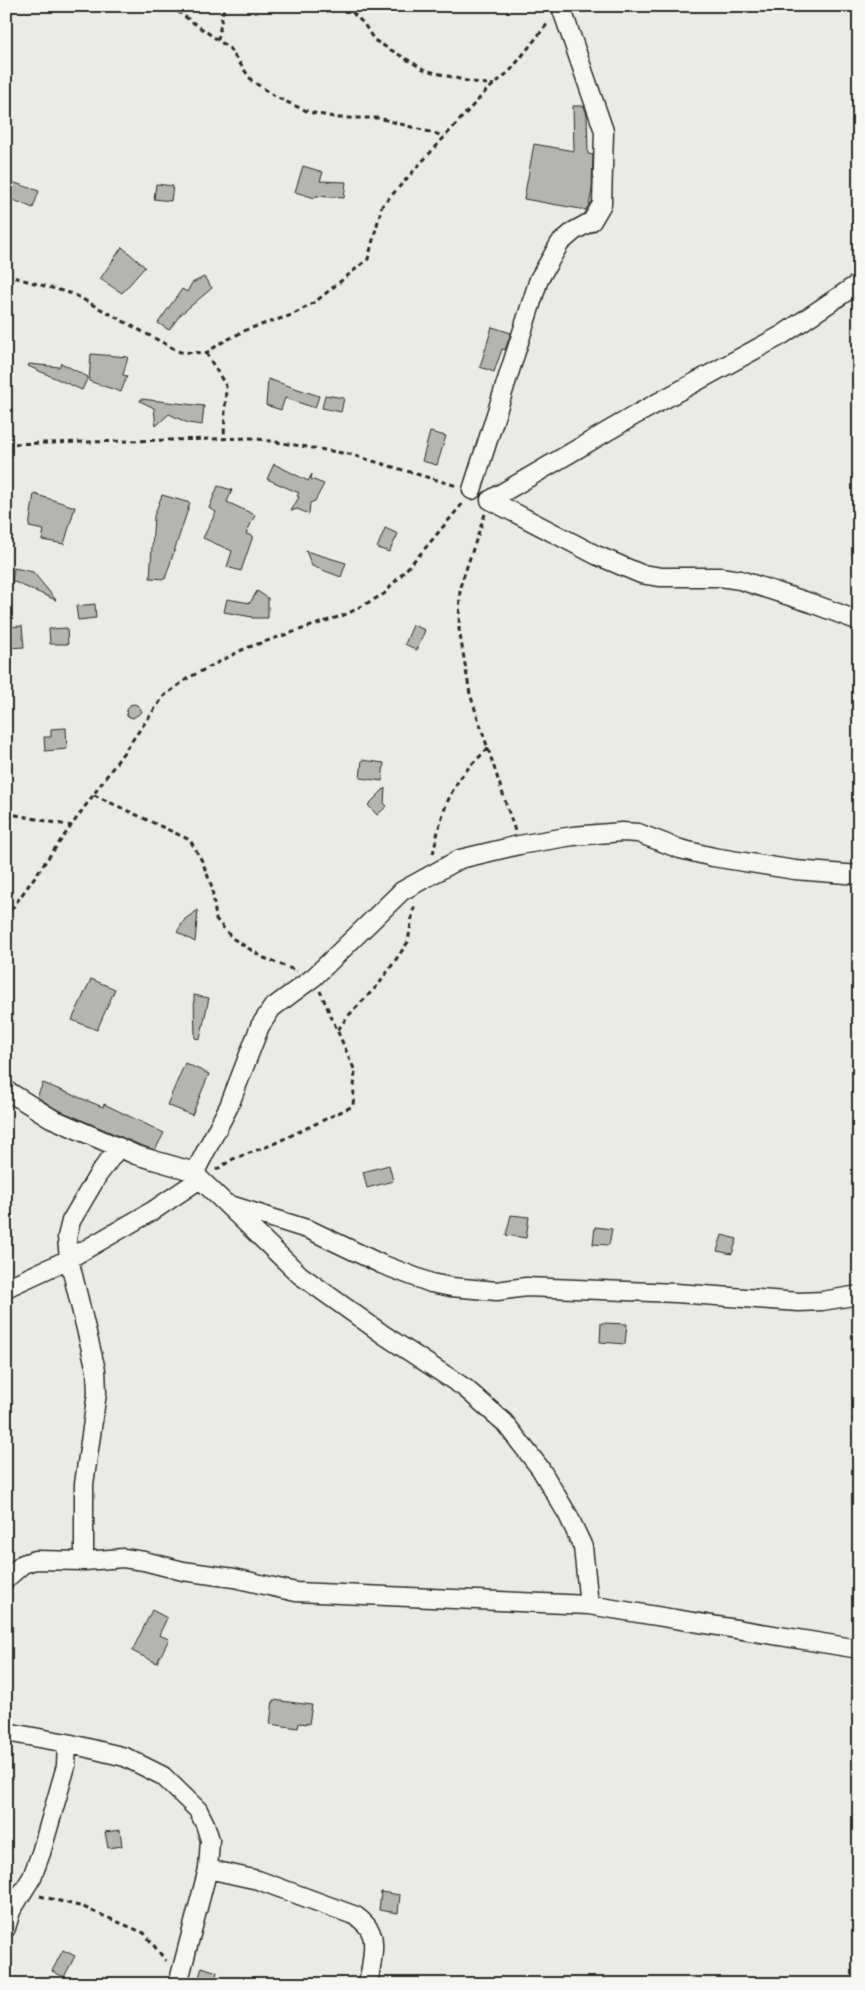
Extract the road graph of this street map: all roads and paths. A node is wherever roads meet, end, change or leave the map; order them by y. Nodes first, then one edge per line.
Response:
1 (170, 6) edge
2 (224, 6) edge
3 (346, 6) edge
4 (561, 7) edge
5 (218, 40) junction
6 (494, 84) junction
7 (444, 136) junction
8 (6, 275) edge
9 (859, 283) edge
10 (206, 353) junction
11 (224, 438) junction
12 (6, 444) edge
13 (472, 490) junction
14 (490, 500) junction
15 (859, 622) edge
16 (94, 795) junction
17 (6, 813) edge
18 (72, 826) junction
19 (519, 845) junction
20 (859, 875) edge
21 (6, 917) edge
22 (314, 977) junction
23 (6, 1090) edge
24 (119, 1147) junction
25 (198, 1175) junction
26 (227, 1204) junction
27 (69, 1258) junction
28 (6, 1288) edge
29 (859, 1295) edge
30 (84, 1561) junction
31 (6, 1578) edge
32 (589, 1605) junction
33 (859, 1649) edge
34 (6, 1732) edge
35 (67, 1743) junction
36 (208, 1869) junction
37 (22, 1893) junction
38 (6, 1928) edge
39 (169, 1964) dead end
40 (178, 1984) edge
41 (367, 1984) edge

1 - 5 path
2 - 5 path
3 - 6 path
4 - 6 path
4 - 13 street
5 - 7 path
6 - 7 path
7 - 10 path
8 - 10 path
9 - 14 street
10 - 11 path
11 - 12 path
11 - 13 path
13 - 16 path
14 - 15 street
14 - 19 path
16 - 18 path
16 - 22 path
17 - 18 path
18 - 21 path
19 - 20 street
19 - 22 street
22 - 25 street
22 - 25 path
23 - 24 street
24 - 25 street
24 - 27 street
25 - 26 street
25 - 27 street
26 - 29 street
26 - 32 street
27 - 28 street
27 - 30 street
30 - 31 street
30 - 32 street
32 - 33 street
34 - 35 street
35 - 36 street
35 - 37 street
36 - 40 street
36 - 41 street
37 - 38 street
37 - 39 path

